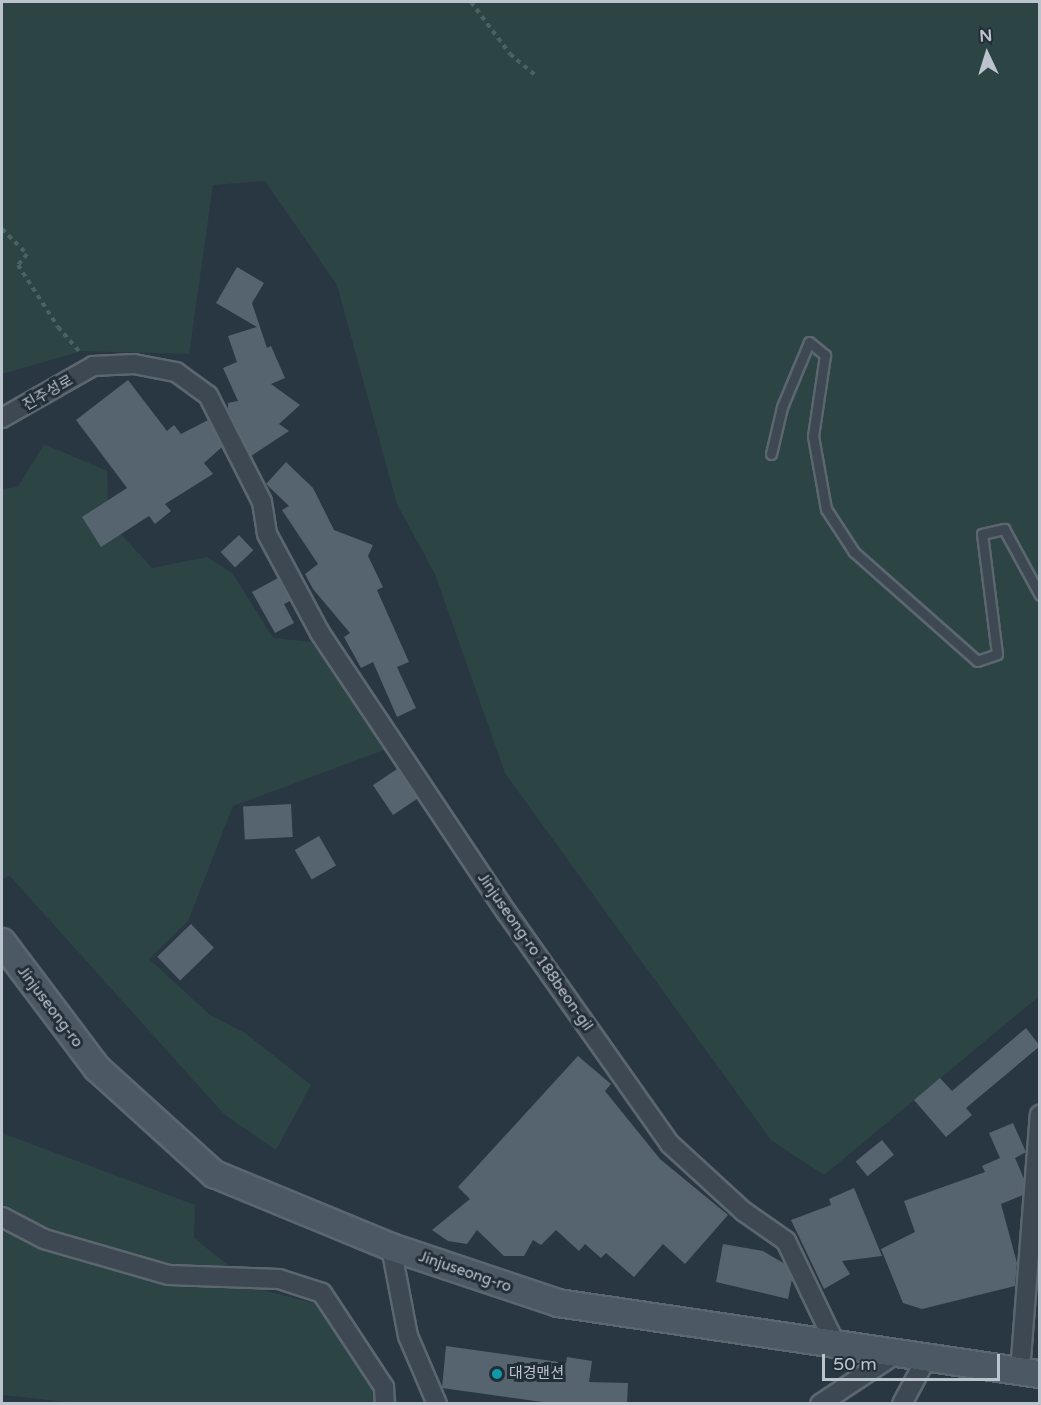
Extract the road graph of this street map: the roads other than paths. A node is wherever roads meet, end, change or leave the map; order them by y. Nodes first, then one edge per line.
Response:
1 (93, 366) joint
2 (2, 418) edge
3 (771, 454) dead end
4 (1040, 595) edge
5 (2, 942) edge
6 (1040, 1115) edge
7 (2, 1217) edge
8 (391, 1247) junction
9 (834, 1341) junction
10 (900, 1351) junction
11 (928, 1355) junction
12 (1030, 1373) edge
13 (385, 1404) edge
14 (437, 1404) edge
15 (820, 1404) edge
16 (903, 1404) edge

1 - 2 street, 진주성로
1 - 9 street, Jinjuseong-ro 188beon-gil
3 - 4 lane
5 - 8 main road, Jinjuseong-ro
6 - 12 street
7 - 13 street
8 - 9 main road, Jinjuseong-ro
8 - 14 street
9 - 10 main road, Jinjuseong-ro
10 - 11 main road, Jinjuseong-ro
10 - 15 street
11 - 12 main road, Jinjuseong-ro
11 - 16 street

